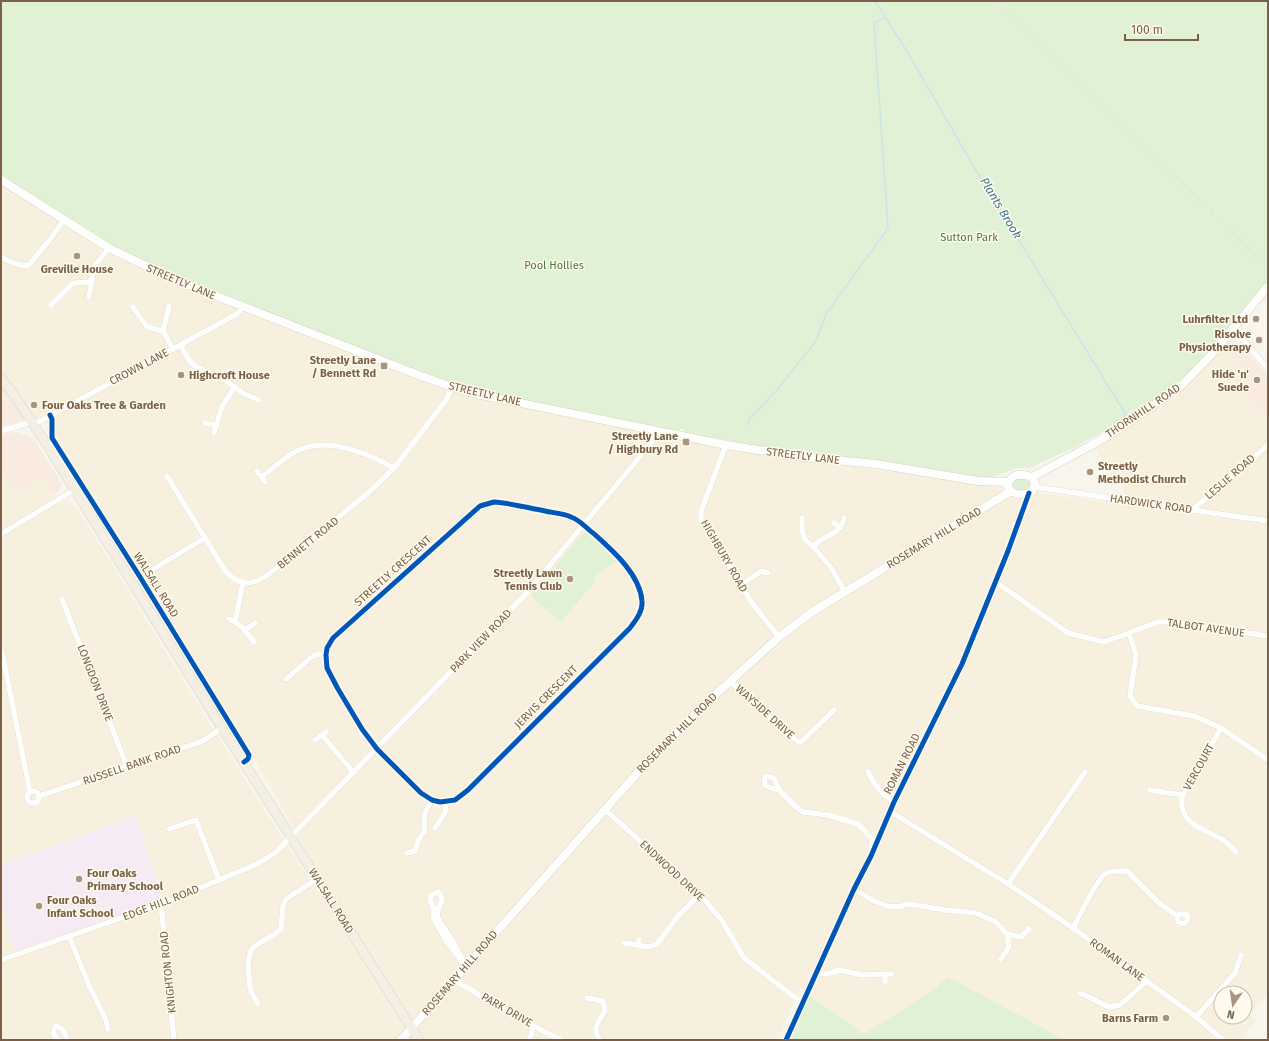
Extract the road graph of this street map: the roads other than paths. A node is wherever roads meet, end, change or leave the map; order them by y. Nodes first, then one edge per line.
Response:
1 (1, 180) edge
2 (63, 221) junction
3 (109, 248) junction
4 (1, 257) edge
5 (92, 280) junction
6 (1268, 286) edge
7 (89, 297) dead end
8 (51, 305) dead end
9 (169, 306) dead end
10 (133, 307) dead end
11 (243, 307) junction
12 (1233, 328) junction
13 (163, 331) junction
14 (180, 345) junction
15 (173, 349) junction
16 (1268, 369) edge
17 (1, 378) edge
18 (235, 387) junction
19 (452, 388) junction
20 (255, 392) dead end
21 (253, 397) junction
22 (259, 400) dead end
23 (50, 415) junction
24 (205, 423) dead end
25 (32, 424) junction
26 (217, 426) junction
27 (1, 431) edge
28 (656, 431) junction
29 (214, 433) dead end
30 (1268, 444) edge
31 (726, 445) junction
32 (394, 468) junction
33 (258, 471) dead end
34 (167, 476) dead end
35 (1032, 477) junction
36 (1008, 482) junction
37 (74, 490) junction
38 (1032, 490) junction
39 (1011, 491) junction
40 (1192, 510) junction
41 (802, 518) dead end
42 (844, 518) dead end
43 (1268, 521) edge
44 (834, 524) dead end
45 (583, 525) junction
46 (841, 527) junction
47 (1, 534) edge
48 (205, 538) junction
49 (813, 546) junction
50 (768, 573) dead end
51 (140, 577) junction
52 (243, 582) junction
53 (996, 582) junction
54 (740, 585) junction
55 (845, 592) junction
56 (62, 599) dead end
57 (255, 623) dead end
58 (245, 630) junction
59 (1129, 633) junction
60 (1268, 636) edge
61 (778, 637) junction
62 (254, 642) dead end
63 (1, 647) edge
64 (326, 655) junction
65 (286, 679) dead end
66 (730, 681) junction
67 (834, 710) dead end
68 (222, 728) junction
69 (1221, 728) junction
70 (315, 740) dead end
71 (377, 749) junction
72 (1268, 760) edge
73 (244, 762) junction
74 (128, 767) junction
75 (868, 771) dead end
76 (1085, 772) dead end
77 (354, 773) junction
78 (1150, 790) dead end
79 (780, 791) dead end
80 (30, 792) junction
81 (1184, 795) junction
82 (39, 796) junction
83 (432, 800) junction
84 (446, 802) junction
85 (894, 802) junction
86 (604, 809) junction
87 (890, 812) junction
88 (435, 828) dead end
89 (169, 829) dead end
90 (290, 837) junction
91 (415, 851) junction
92 (1236, 852) dead end
93 (407, 853) dead end
94 (871, 856) junction
95 (417, 858) dead end
96 (317, 879) junction
97 (219, 880) junction
98 (1008, 884) junction
99 (854, 889) junction
100 (700, 894) junction
101 (161, 904) junction
102 (436, 908) dead end
103 (1177, 916) dead end
104 (1073, 928) junction
105 (1029, 929) dead end
106 (1007, 934) junction
107 (69, 936) junction
108 (624, 943) dead end
109 (1241, 955) dead end
110 (1000, 959) dead end
111 (1, 960) edge
112 (466, 966) junction
113 (816, 973) junction
114 (892, 974) dead end
115 (885, 975) junction
116 (454, 980) junction
117 (1146, 982) junction
118 (885, 983) dead end
119 (1080, 993) dead end
120 (587, 998) dead end
121 (802, 1003) junction
122 (258, 1004) dead end
123 (1196, 1017) junction
124 (533, 1026) junction
125 (412, 1028) junction
126 (108, 1029) dead end
127 (58, 1040) edge
128 (67, 1040) edge
129 (174, 1040) edge
130 (401, 1040) edge
131 (419, 1040) edge
132 (530, 1040) edge
133 (561, 1040) edge
134 (600, 1040) edge
135 (786, 1040) edge
136 (1223, 1040) edge

1 - 2 main road, STREETLY LANE
2 - 3 main road, STREETLY LANE
2 - 4 street
3 - 5 street
3 - 11 main road, STREETLY LANE
5 - 7 street
5 - 8 street
6 - 12 main road, THORNHILL ROAD
9 - 13 street
10 - 13 street
11 - 14 street, CROWN LANE
11 - 19 main road, STREETLY LANE
12 - 16 street
12 - 35 main road, THORNHILL ROAD
13 - 15 street
14 - 15 street, CROWN LANE
14 - 18 street
15 - 23 street, CROWN LANE
17 - 25 main road, WALSALL ROAD
18 - 21 street
18 - 26 street
19 - 28 main road, STREETLY LANE
19 - 32 street, BENNETT ROAD
20 - 21 street
21 - 22 street
23 - 25 street, CROWN LANE
23 - 51 street, WALSALL ROAD
24 - 26 street
25 - 27 street, CROWN LANE
25 - 37 main road, WALSALL ROAD
26 - 29 street
28 - 31 main road, STREETLY LANE
28 - 45 street, PARK VIEW ROAD
30 - 40 street, LESLIE ROAD
31 - 36 main road, STREETLY LANE
31 - 54 street, HIGHBURY ROAD
32 - 33 street
32 - 52 street, BENNETT ROAD
34 - 48 street
35 - 36 main road
35 - 38 main road
36 - 39 main road
37 - 47 street
37 - 68 main road, WALSALL ROAD
38 - 39 main road
38 - 40 street, HARDWICK ROAD
38 - 53 street, ROMAN ROAD
39 - 55 main road, ROSEMARY HILL ROAD
40 - 43 street, HARDWICK ROAD
41 - 49 street
42 - 46 street
44 - 46 street
45 - 64 street, STREETLY CRESCENT
45 - 71 street, PARK VIEW ROAD
45 - 84 street, JERVIS CRESCENT
46 - 49 street
48 - 51 street
48 - 52 street
49 - 55 street
50 - 54 street
51 - 73 street, WALSALL ROAD
52 - 58 street
53 - 59 street, TALBOT AVENUE
53 - 85 street, ROMAN ROAD
54 - 61 street, HIGHBURY ROAD
55 - 61 main road, ROSEMARY HILL ROAD
56 - 74 street, LONGDON DRIVE
57 - 58 street
58 - 62 street
59 - 60 street, TALBOT AVENUE
59 - 69 street
61 - 66 main road, ROSEMARY HILL ROAD
63 - 80 street, RUSSELL BANK ROAD
64 - 65 street
64 - 71 street
66 - 67 street, WAYSIDE DRIVE
66 - 86 main road, ROSEMARY HILL ROAD
68 - 73 main road, WALSALL ROAD
68 - 74 street, RUSSELL BANK ROAD
69 - 72 street
69 - 81 street, VERCOURT
70 - 77 street
71 - 77 street, PARK VIEW ROAD
71 - 83 street
73 - 90 main road, WALSALL ROAD
74 - 82 street, RUSSELL BANK ROAD
75 - 85 street
76 - 98 street
77 - 90 street, PARK VIEW ROAD
78 - 81 street
79 - 94 street
80 - 82 street
80 - 82 street, RUSSELL BANK ROAD
81 - 92 street, VERCOURT
83 - 84 street
83 - 91 street
84 - 88 street
85 - 87 street, ROMAN ROAD
86 - 100 street, ENDWOOD DRIVE
86 - 112 main road, ROSEMARY HILL ROAD
87 - 94 street, ROMAN ROAD
87 - 98 street, ROMAN LANE
89 - 97 street
90 - 96 main road, WALSALL ROAD
90 - 97 street, EDGE HILL ROAD
91 - 93 street
91 - 95 street
94 - 99 street, ROMAN ROAD
96 - 122 street
96 - 125 main road, WALSALL ROAD
97 - 101 street, EDGE HILL ROAD
98 - 104 street, ROMAN LANE
99 - 106 street
99 - 113 street, ROMAN ROAD
100 - 108 street
100 - 121 street, ENDWOOD DRIVE
101 - 107 street, EDGE HILL ROAD
101 - 129 street, KNIGHTON ROAD
102 - 112 street
103 - 104 street
104 - 117 street, ROMAN LANE
105 - 106 street
106 - 110 street
107 - 111 street, EDGE HILL ROAD
107 - 126 street
109 - 123 street
112 - 116 main road, ROSEMARY HILL ROAD
113 - 115 street
113 - 121 street, ROMAN ROAD
114 - 115 street
115 - 118 street
116 - 124 street, PARK DRIVE
116 - 125 main road, ROSEMARY HILL ROAD
117 - 119 street
117 - 123 street, ROMAN LANE
120 - 134 street
121 - 135 street, ROMAN ROAD
123 - 136 street, ROMAN LANE
124 - 132 street
124 - 133 street, PARK DRIVE
125 - 130 main road, ROSEMARY HILL ROAD
125 - 131 main road, WALSALL ROAD
127 - 128 street

